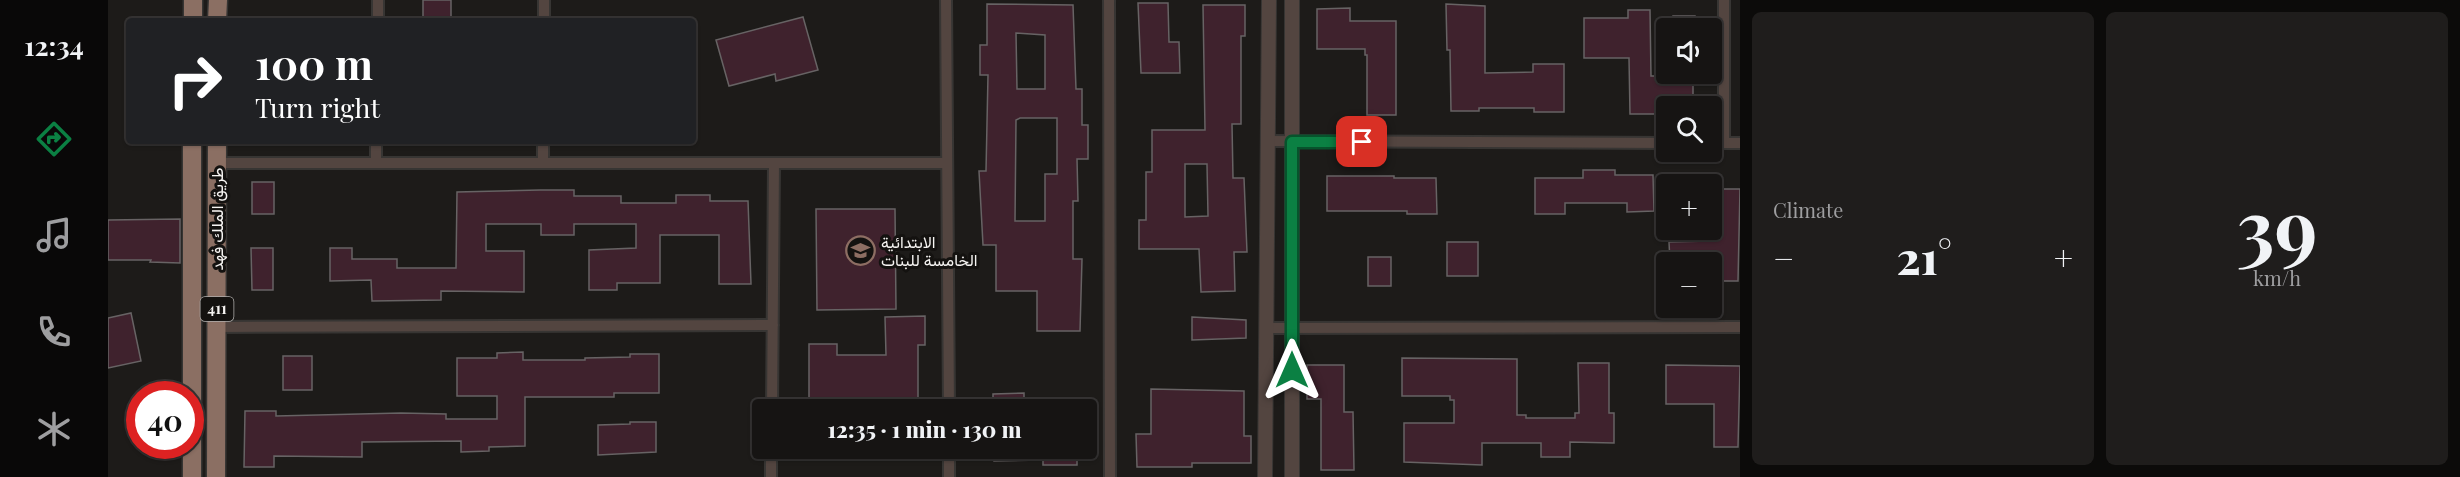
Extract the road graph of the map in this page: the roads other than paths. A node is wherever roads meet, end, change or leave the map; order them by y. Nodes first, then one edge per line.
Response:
1 (193, 0) edge
2 (218, 0) edge
3 (378, 0) edge
4 (544, 0) edge
5 (946, 0) edge
6 (1109, 0) edge
7 (1269, 0) edge
8 (1292, 0) edge
9 (1725, 0) edge
10 (193, 18) edge
11 (218, 18) edge
12 (378, 18) edge
13 (544, 18) edge
14 (1268, 141) junction
15 (1292, 142) junction
16 (1656, 143) edge
17 (1724, 143) joint
18 (1740, 143) edge
19 (192, 144) edge
20 (217, 144) edge
21 (376, 144) edge
22 (543, 144) edge
23 (947, 162) junction
24 (217, 163) junction
25 (376, 163) junction
26 (543, 163) junction
27 (774, 163) junction
28 (772, 325) junction
29 (217, 327) junction
30 (1740, 327) edge
31 (1266, 328) junction
32 (1292, 328) junction
33 (772, 399) edge
34 (949, 399) edge
35 (771, 459) edge
36 (949, 459) edge
37 (192, 477) edge
38 (216, 477) edge
39 (771, 477) edge
40 (949, 477) edge
41 (1110, 477) edge
42 (1265, 477) edge
43 (1292, 477) edge

1 - 10 main road
2 - 11 main road
3 - 12 street
4 - 13 street
5 - 23 street
6 - 41 street
7 - 14 street
8 - 15 street
9 - 17 street
14 - 15 street
14 - 31 street
15 - 16 street
15 - 32 street
17 - 18 street
19 - 37 main road, طريق الملك فهد / 411
20 - 24 main road, طريق الملك فهد / 411
21 - 25 street
22 - 26 street
23 - 27 street
23 - 34 street
24 - 25 street
24 - 29 main road, طريق الملك فهد / 411
25 - 26 street
26 - 27 street
27 - 28 street
28 - 29 street
28 - 33 street
29 - 38 main road, طريق الملك فهد / 411
30 - 32 street
31 - 32 street
31 - 42 street
32 - 43 street
35 - 39 street
36 - 40 street

